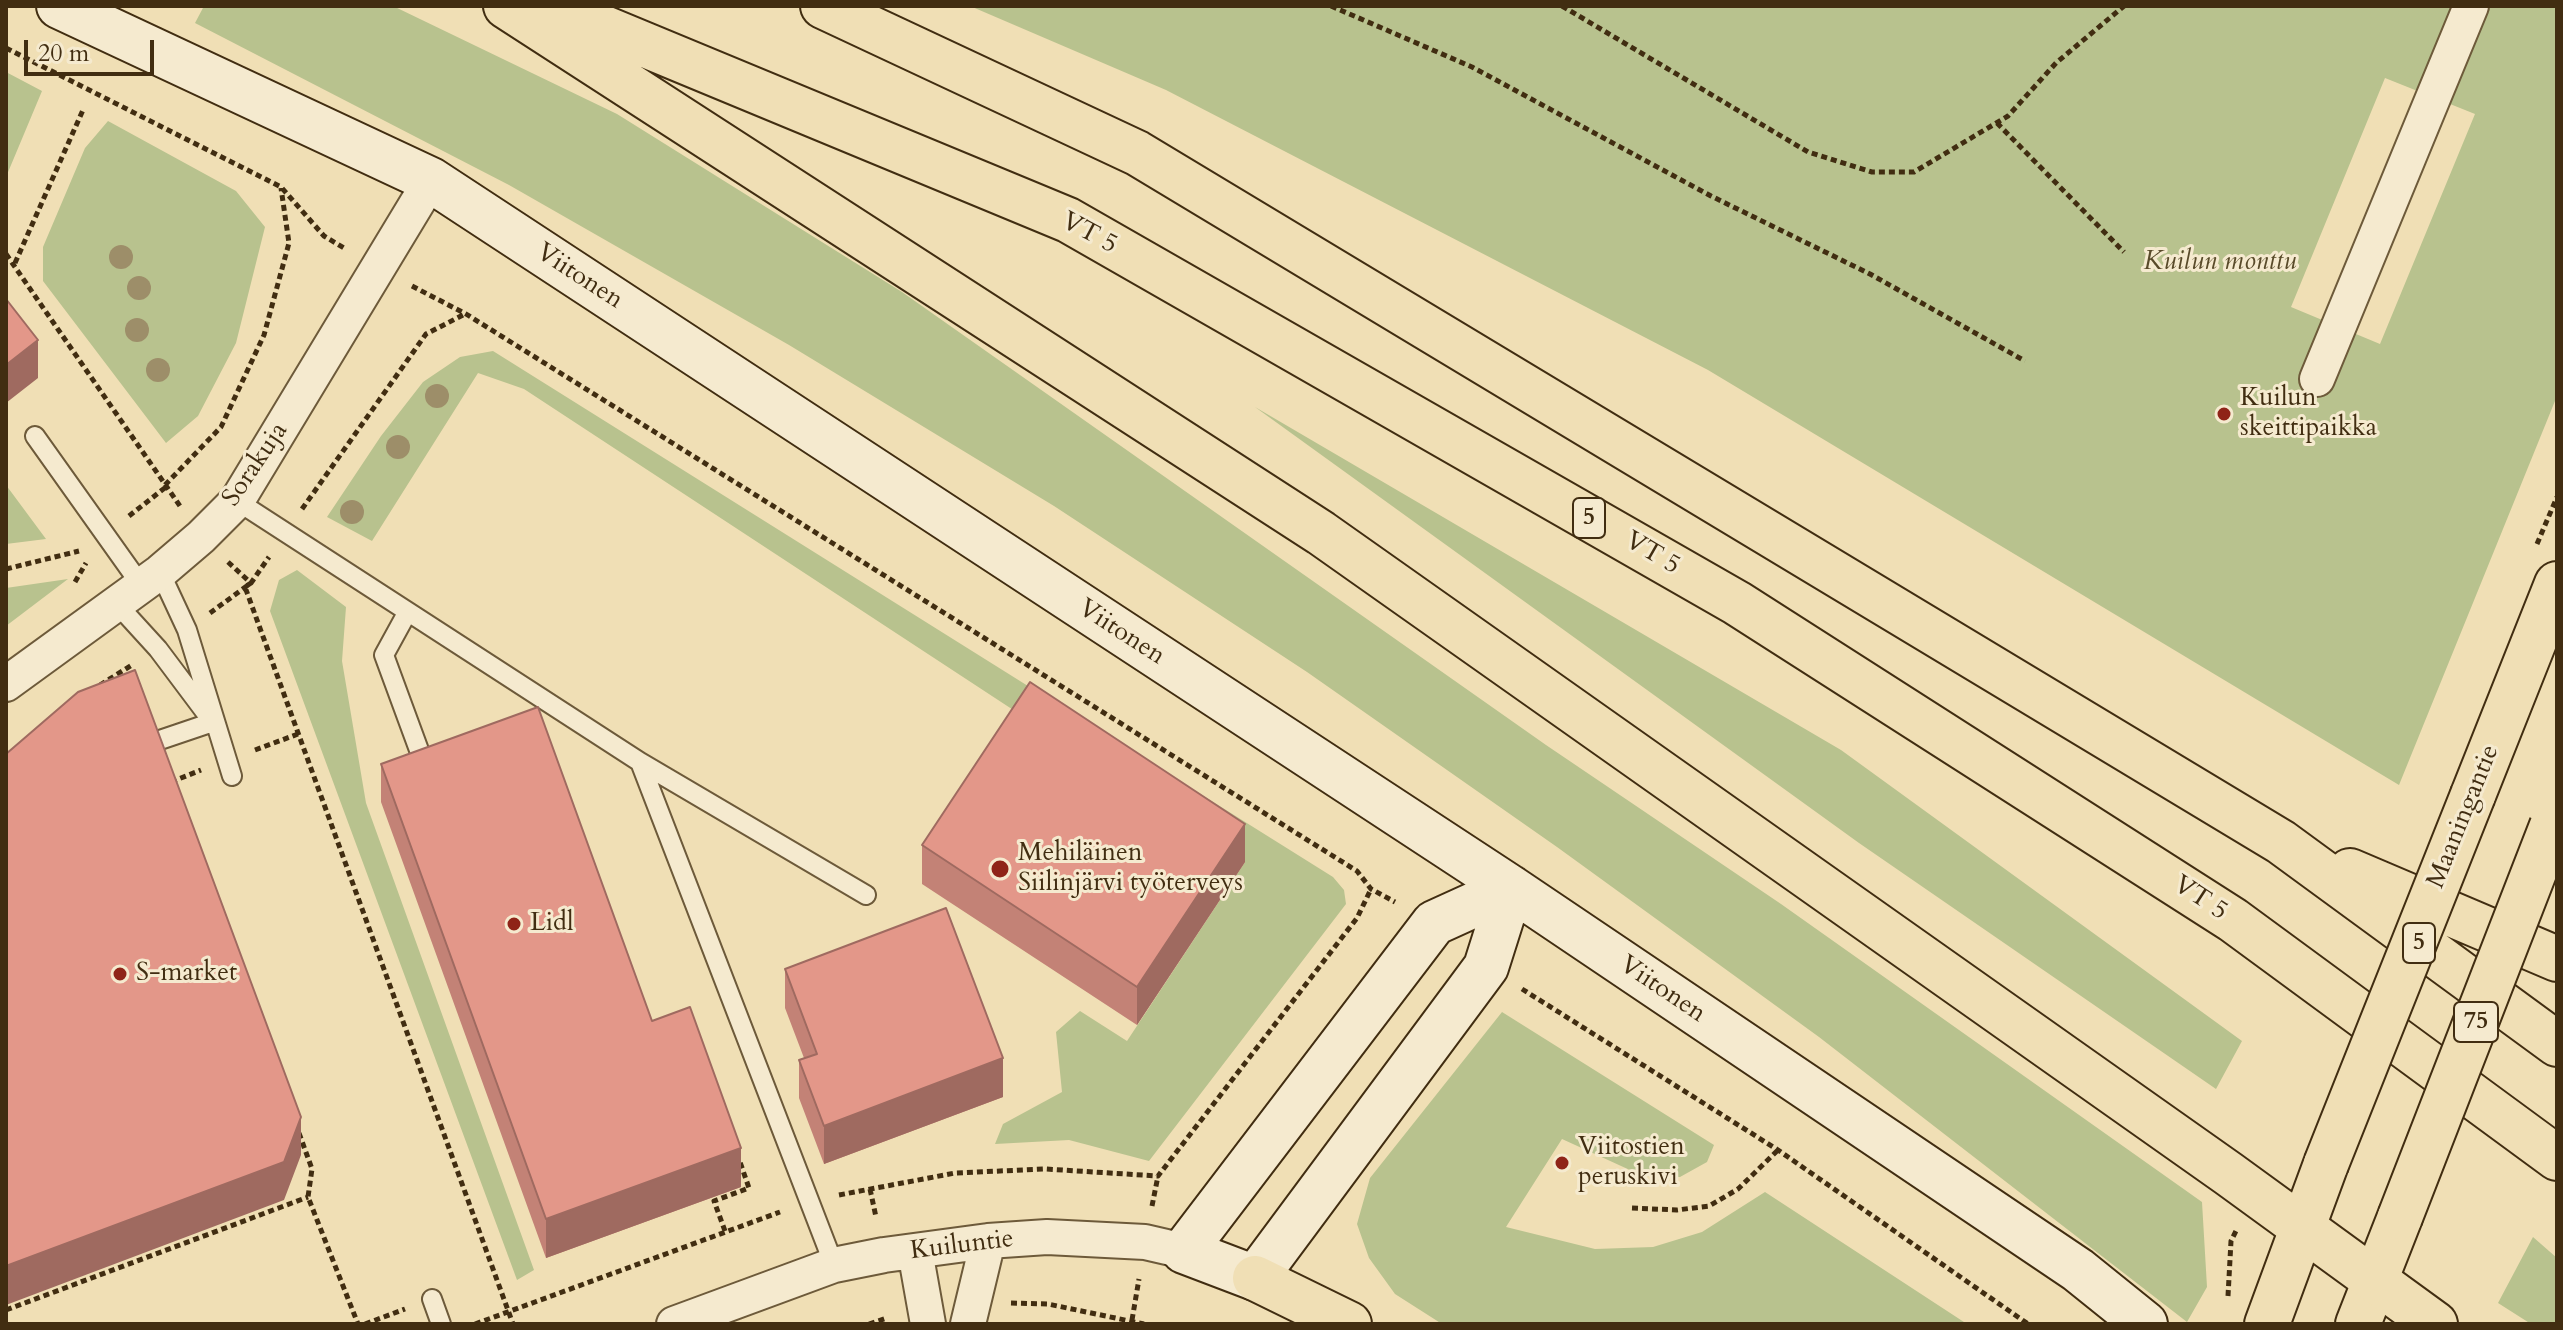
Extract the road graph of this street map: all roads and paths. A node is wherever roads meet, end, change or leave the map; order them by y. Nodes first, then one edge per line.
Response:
1 (59, 6) edge
2 (506, 6) edge
3 (551, 6) edge
4 (823, 6) edge
5 (1331, 6) edge
6 (1562, 6) edge
7 (2124, 6) edge
8 (2471, 6) edge
9 (6, 48) edge
10 (83, 110) dead end
11 (1997, 123) junction
12 (431, 180) junction
13 (281, 187) junction
14 (2124, 252) dead end
15 (6, 254) edge
16 (14, 263) junction
17 (380, 269) junction
18 (466, 314) junction
19 (2025, 361) dead end
20 (2317, 379) dead end
21 (35, 436) dead end
22 (165, 485) junction
23 (237, 501) junction
24 (285, 534) junction
25 (201, 537) junction
26 (2557, 584) edge
27 (248, 585) junction
28 (139, 587) junction
29 (407, 613) junction
30 (187, 630) junction
31 (158, 649) junction
32 (6, 684) edge
33 (96, 688) edge
34 (544, 701) junction
35 (528, 718) edge
36 (213, 722) junction
37 (298, 734) junction
38 (148, 744) edge
39 (450, 751) edge
40 (640, 762) junction
41 (229, 768) junction
42 (176, 796) edge
43 (2554, 818) edge
44 (2281, 842) junction
45 (1511, 888) junction
46 (1371, 889) junction
47 (866, 895) dead end
48 (1434, 923) junction
49 (2557, 959) edge
50 (1486, 967) junction
51 (2557, 1044) edge
52 (296, 1124) edge
53 (1778, 1150) junction
54 (738, 1158) edge
55 (2557, 1158) edge
56 (308, 1197) junction
57 (809, 1201) junction
58 (1632, 1208) dead end
59 (2304, 1229) junction
60 (725, 1231) junction
61 (988, 1241) junction
62 (915, 1251) junction
63 (1184, 1251) junction
64 (834, 1265) junction
65 (1255, 1278) junction
66 (2376, 1281) junction
67 (432, 1299) joint
68 (6, 1310) edge
69 (508, 1310) junction
70 (358, 1324) edge
71 (365, 1324) edge
72 (441, 1324) edge
73 (475, 1324) edge
74 (513, 1324) edge
75 (674, 1324) edge
76 (928, 1324) edge
77 (968, 1324) edge
78 (1349, 1324) edge
79 (2028, 1324) edge
80 (2145, 1324) edge
81 (2267, 1324) edge
82 (2358, 1324) edge
83 (2435, 1324) edge

1 - 12 main road, Viitonen
2 - 59 main road
3 - 55 main road, VT 5 / 5
4 - 44 main road, 5
5 - 19 path
6 - 11 path
7 - 11 path
8 - 20 street
9 - 13 path
10 - 16 path
11 - 14 path
12 - 17 street, Sorakuja
12 - 45 main road, Viitonen
13 - 17 path
13 - 22 path
15 - 16 path
16 - 22 path
17 - 18 path
17 - 23 street, Sorakuja
18 - 24 path
18 - 46 path
21 - 28 lane
22 - 25 path
23 - 24 lane
23 - 25 street, Sorakuja
24 - 27 path
24 - 29 lane
25 - 27 path
25 - 28 street, Sorakuja
26 - 59 main road, Maaningantie, bridge
27 - 30 path
27 - 37 path
28 - 30 lane
28 - 31 lane
28 - 32 street, Sorakuja
29 - 34 lane
29 - 39 lane
30 - 36 lane
31 - 33 path
31 - 36 lane
34 - 35 lane
34 - 40 lane
36 - 38 lane
36 - 41 lane
37 - 41 path
37 - 69 path
40 - 47 lane
40 - 57 lane
41 - 42 path
43 - 66 main road, 75, bridge
44 - 49 main road
44 - 51 main road, 5
45 - 48 main road
45 - 50 main road
45 - 80 main road, Viitonen
46 - 48 path
46 - 57 path
48 - 63 main road
50 - 53 path
50 - 65 main road
52 - 56 path
53 - 58 path
53 - 79 path
54 - 60 path
56 - 68 path
56 - 70 path
57 - 60 path
57 - 64 lane
59 - 66 main road
59 - 81 main road, Maaningantie
60 - 69 path
61 - 62 street, Kuiluntie
61 - 63 street, Kuiluntie
61 - 77 street
62 - 64 street, Kuiluntie
62 - 76 street
63 - 65 main road, Kuiluntie
64 - 75 street, Kuiluntie
65 - 78 main road
66 - 82 main road, 75
66 - 83 main road
67 - 71 path
67 - 72 lane
69 - 73 path
69 - 74 path

